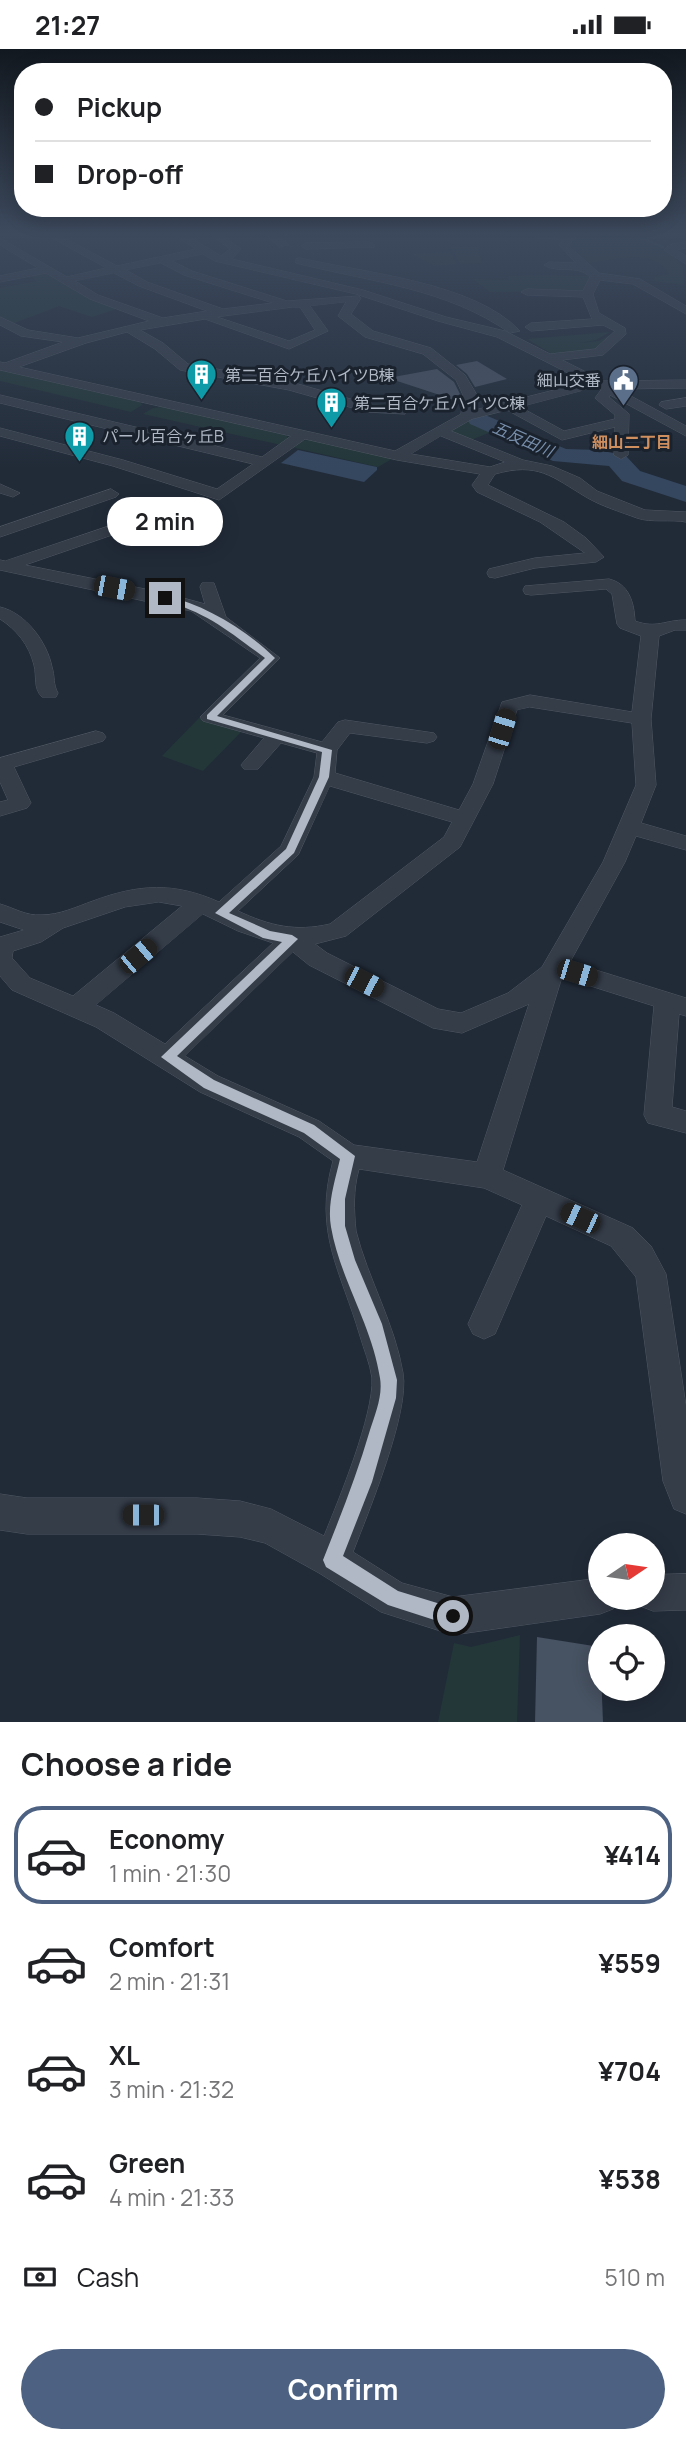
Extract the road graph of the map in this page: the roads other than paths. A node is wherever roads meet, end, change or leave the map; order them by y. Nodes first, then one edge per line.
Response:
1 (138, 313) edge
2 (224, 313) edge
3 (310, 313) edge
4 (346, 313) edge
5 (424, 313) edge
6 (484, 313) edge
7 (593, 313) edge
8 (204, 316) junction
9 (0, 320) edge
10 (605, 321) junction
11 (163, 322) junction
12 (531, 327) dead end
13 (130, 329) junction
14 (16, 330) junction
15 (620, 332) junction
16 (0, 334) edge
17 (304, 339) junction
18 (81, 342) junction
19 (520, 343) junction
20 (581, 344) dead end
21 (327, 346) dead end
22 (549, 358) junction
23 (3, 366) edge
24 (602, 385) junction
25 (686, 386) edge
26 (0, 399) edge
27 (157, 401) junction
28 (686, 403) edge
29 (666, 405) junction
30 (510, 406) junction
31 (650, 410) junction
32 (400, 411) dead end
33 (467, 416) junction
34 (622, 421) junction
35 (114, 426) junction
36 (440, 431) junction
37 (0, 432) edge
38 (686, 432) edge
39 (303, 434) junction
40 (72, 451) junction
41 (621, 455) dead end
42 (397, 456) junction
43 (263, 462) junction
44 (519, 463) junction
45 (491, 471) junction
46 (111, 494) dead end
47 (686, 517) edge
48 (136, 522) dead end
49 (0, 532) edge
50 (3, 565) edge
51 (495, 573) dead end
52 (208, 587) dead end
53 (531, 590) dead end
54 (0, 612) edge
55 (218, 619) junction
56 (686, 625) edge
57 (650, 633) junction
58 (49, 693) dead end
59 (641, 719) junction
60 (277, 736) junction
61 (427, 737) dead end
62 (88, 743) dead end
63 (327, 750) junction
64 (251, 765) dead end
65 (324, 777) junction
66 (0, 809) edge
67 (466, 818) junction
68 (628, 827) junction
69 (686, 843) edge
70 (211, 909) junction
71 (0, 912) edge
72 (54, 924) junction
73 (292, 939) junction
74 (1, 946) edge
75 (553, 969) junction
76 (676, 1004) edge
77 (76, 1008) junction
78 (168, 1057) junction
79 (686, 1122) edge
80 (348, 1156) junction
81 (487, 1176) junction
82 (539, 1199) junction
83 (484, 1324) dead end
84 (686, 1497) edge
85 (0, 1512) edge
86 (332, 1560) junction
87 (686, 1592) edge
88 (665, 1593) edge
89 (588, 1598) edge

1 - 11 street
2 - 8 street
3 - 17 street
4 - 33 street
5 - 19 street
6 - 19 street
7 - 10 street
8 - 11 street
8 - 17 street
9 - 14 street
10 - 12 street
10 - 15 street
11 - 13 street
13 - 18 street
13 - 32 street
14 - 16 street
14 - 18 street
15 - 20 street
15 - 22 street
17 - 21 street
18 - 23 street
19 - 22 street
22 - 24 street
23 - 27 street
24 - 25 street
24 - 30 street
24 - 31 street
24 - 34 street
25 - 29 street
26 - 35 street
27 - 35 street
27 - 39 street
28 - 29 street
29 - 31 street
30 - 33 street
30 - 34 street
31 - 38 street
33 - 36 street
34 - 41 street
35 - 40 street
35 - 43 street
36 - 42 street
36 - 44 street
37 - 40 street
39 - 42 street
39 - 43 street
40 - 43 street
42 - 45 street
44 - 45 street
44 - 47 street
45 - 51 street
46 - 49 street
48 - 50 street
50 - 55 street
52 - 55 street
53 - 57 street
54 - 58 street
55 - 60 street
56 - 57 street
57 - 59 street
59 - 67 street
59 - 68 street
60 - 63 street
60 - 64 street
61 - 63 street
62 - 66 street
63 - 65 street
65 - 67 street
65 - 70 street
67 - 73 street
68 - 69 street
68 - 75 street
70 - 72 street
70 - 73 street
70 - 77 street
71 - 72 street
72 - 74 street
73 - 75 street
73 - 78 street
74 - 77 street
75 - 76 street
75 - 81 street
76 - 79 street
77 - 78 street
78 - 80 street
80 - 81 street
80 - 86 street
81 - 82 street
82 - 83 street
82 - 84 street
85 - 86 street
86 - 89 street
87 - 88 street

